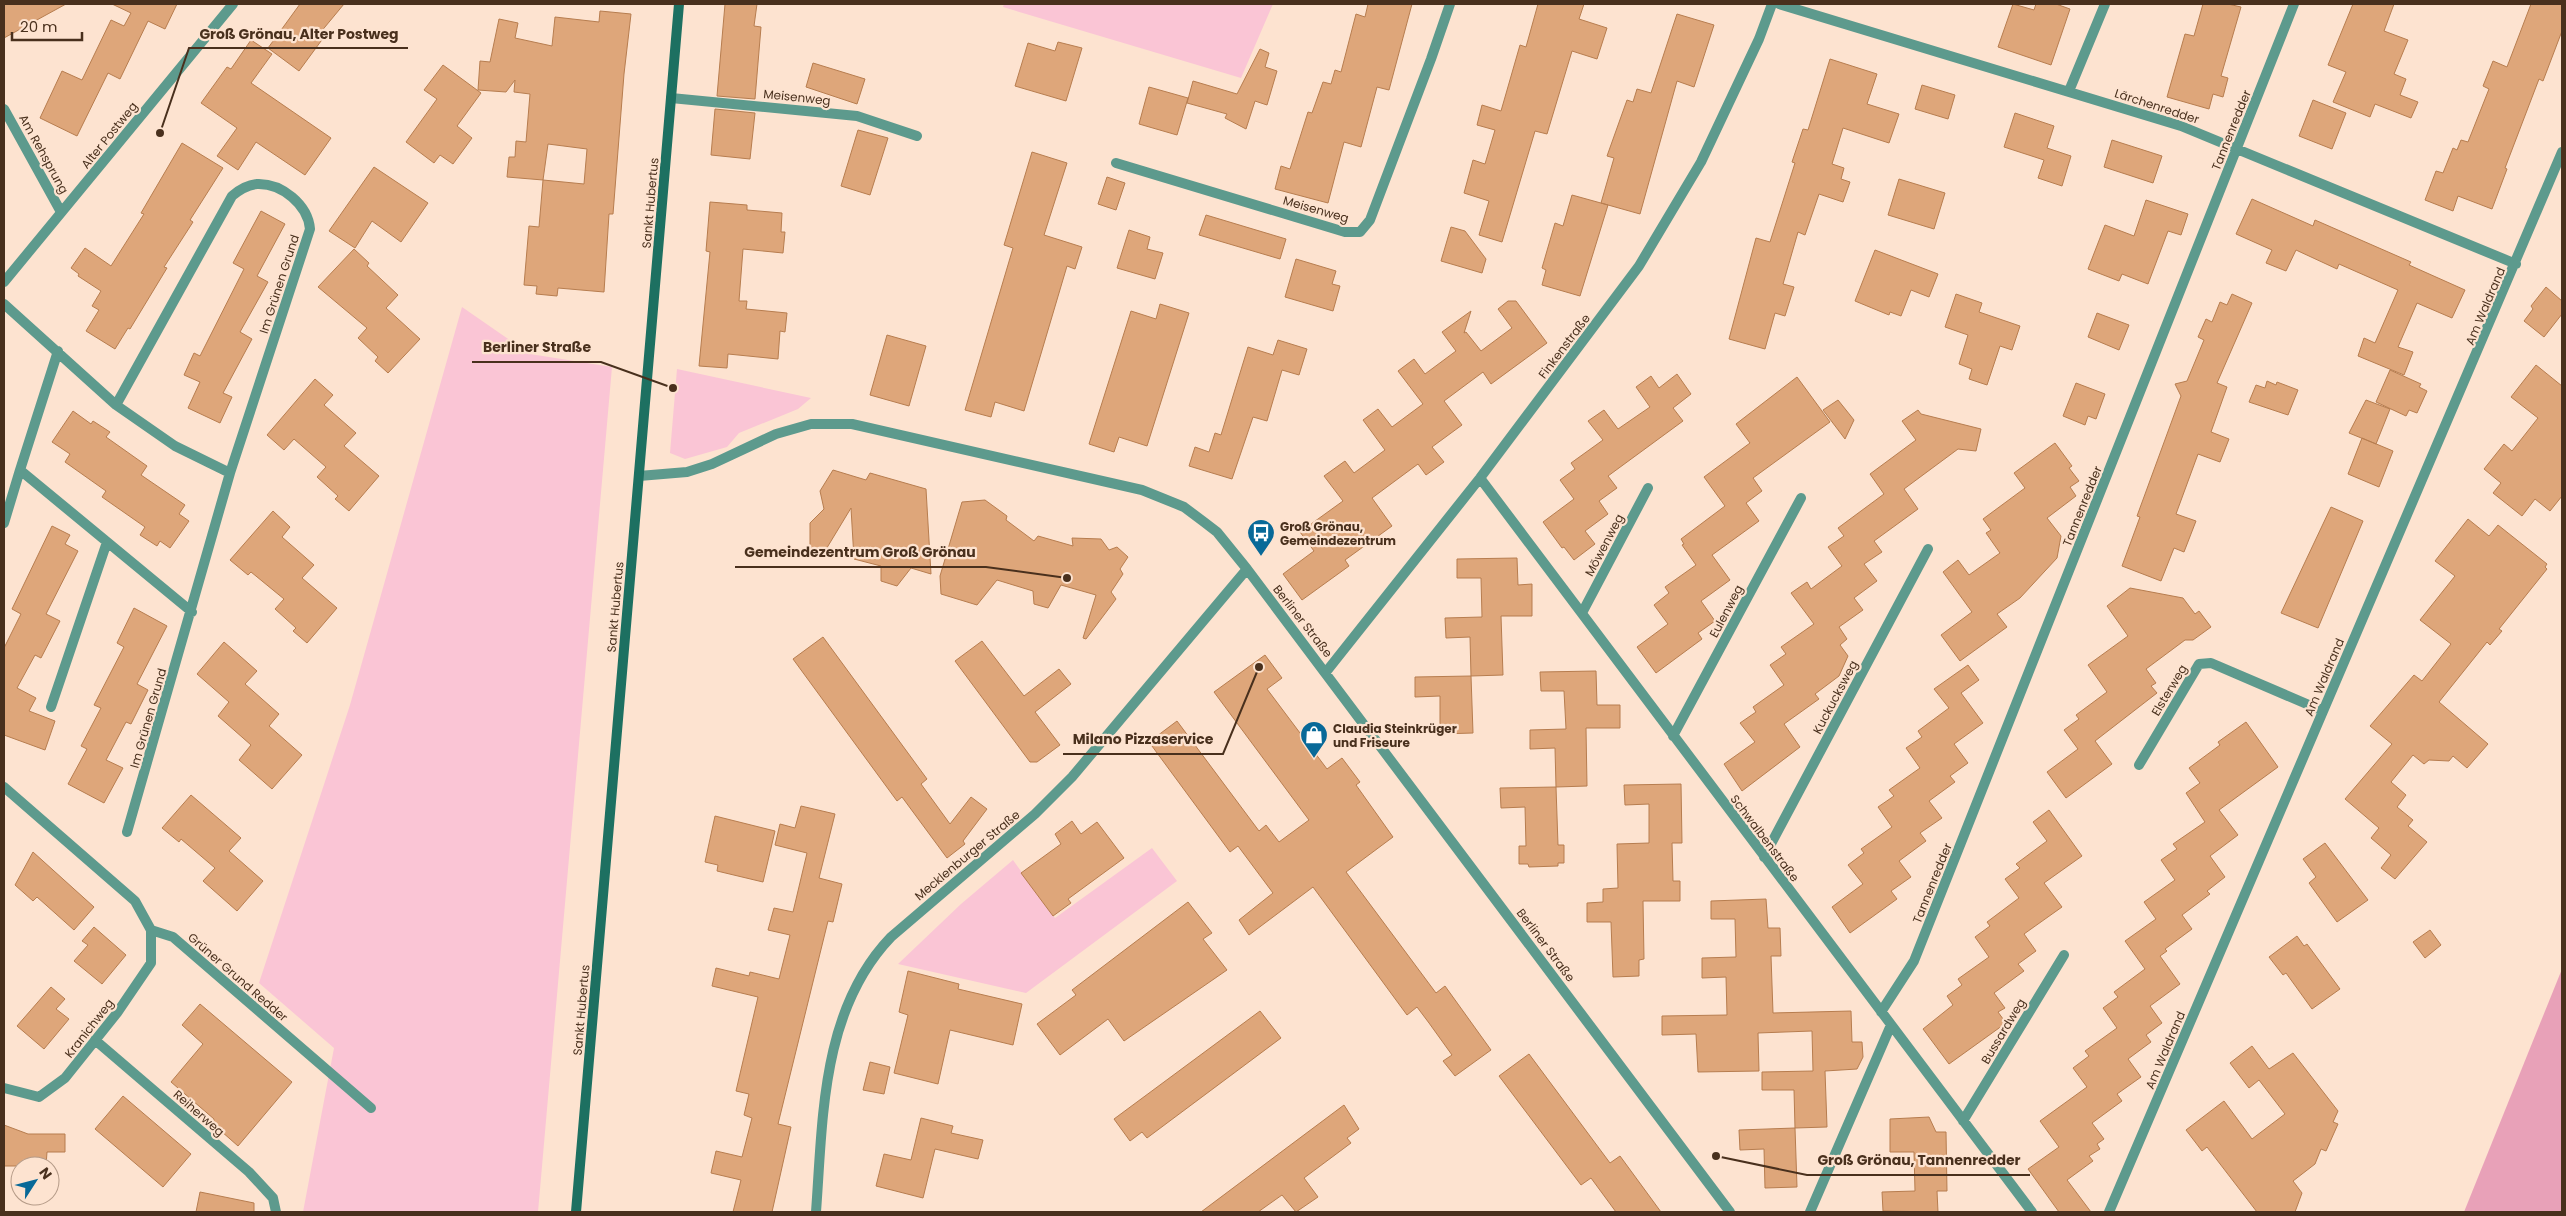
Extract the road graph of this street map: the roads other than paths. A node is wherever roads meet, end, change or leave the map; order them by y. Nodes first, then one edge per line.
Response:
1 (233, 4) edge
2 (679, 4) edge
3 (1450, 4) edge
4 (1772, 4) edge
5 (1779, 4) edge
6 (2105, 4) edge
7 (2294, 4) edge
8 (2069, 91) junction
9 (671, 98) junction
10 (4, 109) edge
11 (917, 136) dead end
12 (2238, 147) junction
13 (2562, 152) edge
14 (1116, 163) dead end
15 (62, 212) junction
16 (2516, 264) junction
17 (4, 282) edge
18 (4, 304) edge
19 (58, 351) junction
20 (116, 405) junction
21 (20, 470) junction
22 (230, 473) junction
23 (639, 476) junction
24 (1480, 478) junction
25 (1648, 488) dead end
26 (1801, 498) dead end
27 (4, 523) edge
28 (107, 542) junction
29 (1928, 549) dead end
30 (1247, 569) junction
31 (192, 612) junction
32 (1582, 613) junction
33 (1326, 672) junction
34 (51, 707) dead end
35 (2323, 711) junction
36 (1674, 736) junction
37 (2140, 765) dead end
38 (4, 787) edge
39 (127, 832) dead end
40 (1764, 857) junction
41 (151, 930) junction
42 (2064, 955) dead end
43 (1881, 1012) junction
44 (1891, 1025) junction
45 (95, 1040) junction
46 (4, 1088) edge
47 (371, 1108) dead end
48 (1963, 1121) junction
49 (276, 1212) edge
50 (576, 1212) edge
51 (816, 1212) edge
52 (1730, 1212) edge
53 (1810, 1212) edge
54 (2032, 1212) edge
55 (2109, 1212) edge

1 - 15 street, Alter Postweg
2 - 9 main road, Sankt Hubertus
3 - 14 street, Meisenweg
4 - 24 street, Finkenstraße
5 - 8 street, Lärchenredder
6 - 8 street
7 - 12 street, Tannenredder
8 - 12 street, Lärchenredder
9 - 11 street, Meisenweg
9 - 23 main road, Sankt Hubertus
10 - 15 street, Am Rehsprung
12 - 16 street, Lärchenredder
12 - 43 street, Tannenredder
13 - 16 street, Am Waldrand
15 - 17 street, Alter Postweg
16 - 35 street, Am Waldrand
18 - 19 street
19 - 20 street
19 - 21 street
20 - 22 street
20 - 22 street, Im Grünen Grund
21 - 27 street
21 - 28 street
22 - 31 street, Im Grünen Grund
23 - 30 street, Berliner Straße
23 - 50 main road, Sankt Hubertus
24 - 32 street, Schwalbenstraße
24 - 33 street, Finkenstraße
25 - 32 street, Möwenweg
26 - 36 street, Eulenweg
28 - 31 street
28 - 34 street
29 - 40 street, Kuckucksweg
30 - 33 street, Berliner Straße
30 - 51 street, Mecklenburger Straße
31 - 39 street, Im Grünen Grund
32 - 36 street, Schwalbenstraße
33 - 52 street, Berliner Straße
35 - 37 street, Elsterweg
35 - 55 street, Am Waldrand
36 - 40 street, Schwalbenstraße
38 - 41 street
40 - 43 street, Schwalbenstraße
41 - 45 street, Kranichweg
41 - 47 street, Grüner Grund Redder
42 - 48 street, Bussardweg
43 - 44 street, Schwalbenstraße
44 - 48 street, Schwalbenstraße
44 - 53 street
45 - 46 street, Kranichweg
45 - 49 street, Reiherweg
48 - 54 street, Schwalbenstraße

